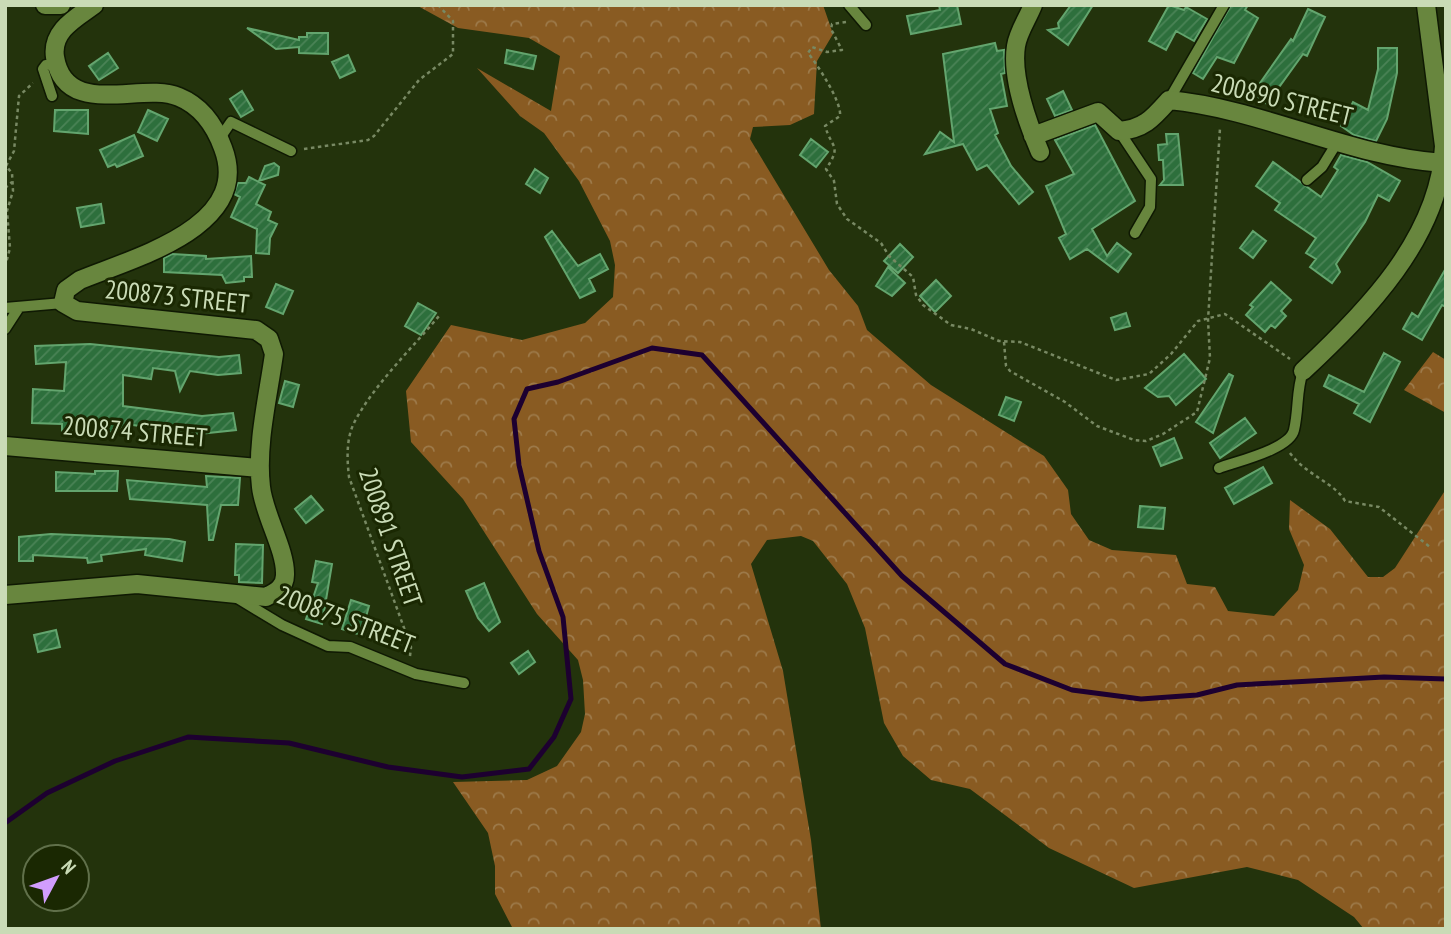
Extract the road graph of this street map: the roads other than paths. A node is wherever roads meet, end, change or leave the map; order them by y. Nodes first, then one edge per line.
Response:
1 (46, 5) edge
2 (61, 5) edge
3 (94, 5) edge
4 (1033, 5) edge
5 (1224, 5) edge
6 (1426, 5) edge
7 (847, 10) edge
8 (866, 24) dead end
9 (50, 70) junction
10 (52, 96) dead end
11 (1169, 100) junction
12 (1119, 131) junction
13 (220, 138) junction
14 (1339, 141) junction
15 (291, 150) road end
16 (1443, 163) junction
17 (1307, 180) dead end
18 (1135, 233) dead end
19 (64, 305) junction
20 (5, 308) edge
21 (18, 309) junction
22 (5, 329) edge
23 (1303, 371) joint
24 (5, 446) edge
25 (259, 468) junction
26 (1219, 468) dead end
27 (5, 595) edge
28 (234, 596) junction
29 (464, 683) dead end

1 - 2 street
3 - 9 street
4 - 12 street
5 - 11 lane
6 - 16 street
7 - 8 lane
9 - 10 lane
9 - 13 street
11 - 12 street, 200890 STREET
11 - 14 street, 200890 STREET
12 - 18 lane
13 - 15 lane
13 - 19 street
14 - 16 street, 200890 STREET
14 - 17 lane
16 - 23 street
19 - 21 lane
19 - 25 street, 200873 STREET
20 - 21 lane
21 - 22 lane
23 - 26 lane
24 - 25 street, 200874 STREET
25 - 28 street, 200873 STREET
27 - 28 street, 200875 STREET
28 - 29 lane, 200875 STREET

